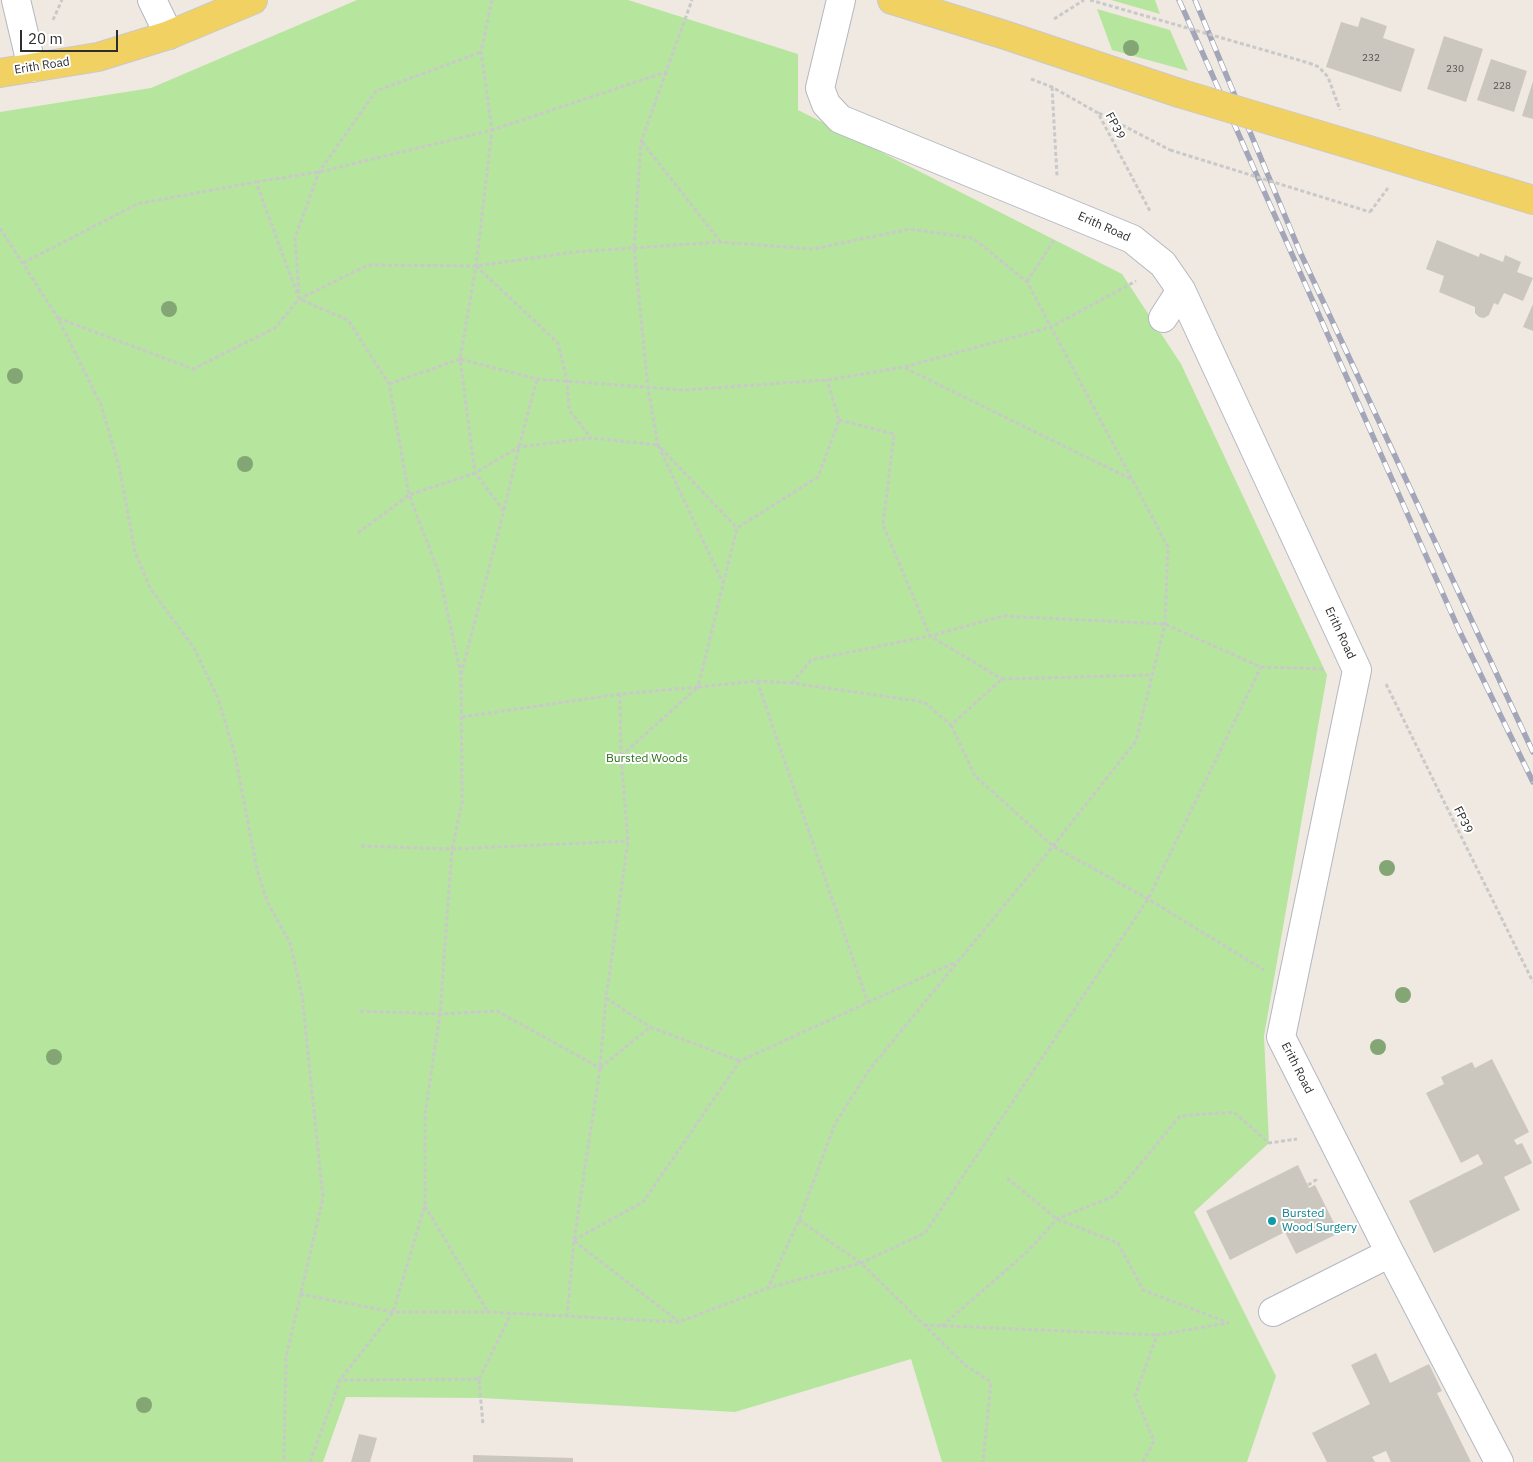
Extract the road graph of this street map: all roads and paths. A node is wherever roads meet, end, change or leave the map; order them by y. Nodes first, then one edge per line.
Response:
1 (16, 0) edge
2 (62, 0) edge
3 (152, 0) edge
4 (253, 0) edge
5 (492, 0) edge
6 (692, 0) edge
7 (841, 0) edge
8 (892, 0) edge
9 (1090, 0) edge
10 (57, 9) dead end
11 (169, 35) junction
12 (481, 52) junction
13 (32, 68) junction
14 (666, 72) junction
15 (0, 73) edge
16 (1029, 78) dead end
17 (1098, 113) junction
18 (492, 130) junction
19 (641, 142) junction
20 (1361, 148) junction
21 (320, 172) junction
22 (256, 182) junction
23 (1533, 200) edge
24 (1370, 212) dead end
25 (1151, 214) dead end
26 (0, 228) edge
27 (720, 242) junction
28 (634, 248) junction
29 (23, 263) junction
30 (1163, 264) junction
31 (476, 266) junction
32 (1181, 290) junction
33 (299, 299) junction
34 (58, 318) junction
35 (1163, 318) dead end
36 (1052, 327) junction
37 (460, 359) junction
38 (904, 367) junction
39 (537, 379) junction
40 (827, 380) junction
41 (567, 381) junction
42 (388, 384) junction
43 (648, 388) junction
44 (839, 420) junction
45 (591, 438) junction
46 (658, 445) junction
47 (519, 447) junction
48 (475, 474) junction
49 (1133, 480) junction
50 (409, 495) junction
51 (504, 511) junction
52 (737, 528) junction
53 (358, 533) dead end
54 (723, 584) junction
55 (1165, 624) junction
56 (930, 636) junction
57 (1261, 667) junction
58 (1367, 668) junction
59 (461, 675) junction
60 (1152, 675) junction
61 (1002, 679) junction
62 (757, 681) junction
63 (792, 683) junction
64 (698, 687) junction
65 (620, 694) junction
66 (462, 717) junction
67 (951, 724) junction
68 (622, 756) junction
69 (628, 841) junction
70 (361, 846) dead end
71 (1053, 846) junction
72 (452, 849) junction
73 (1148, 899) junction
74 (959, 961) junction
75 (1533, 982) edge
76 (1291, 986) junction
77 (606, 998) junction
78 (868, 1004) junction
79 (360, 1011) dead end
80 (440, 1014) junction
81 (650, 1027) junction
82 (740, 1061) junction
83 (600, 1068) junction
84 (1330, 1135) junction
85 (1007, 1178) dead end
86 (1308, 1184) dead end
87 (1321, 1189) dead end
88 (425, 1205) junction
89 (1057, 1219) junction
90 (799, 1220) junction
91 (574, 1240) junction
92 (1390, 1253) junction
93 (861, 1263) junction
94 (768, 1288) junction
95 (300, 1294) junction
96 (392, 1312) junction
97 (489, 1312) junction
98 (1273, 1312) dead end
99 (511, 1314) junction
100 (567, 1317) junction
101 (679, 1322) junction
102 (924, 1325) junction
103 (942, 1326) junction
104 (1157, 1335) junction
105 (479, 1379) junction
106 (340, 1380) junction
107 (483, 1425) dead end
108 (284, 1462) edge
109 (310, 1462) edge
110 (983, 1462) edge
111 (1142, 1462) edge
112 (1499, 1462) edge

1 - 13 street
2 - 10 path
3 - 11 street
4 - 11 main road, Erith Road
5 - 12 path
6 - 14 path
7 - 30 street, Erith Road
8 - 20 main road, bridge
9 - 20 path, bridge
11 - 13 main road, Erith Road
12 - 18 path
12 - 21 path
13 - 15 main road, Erith Road
14 - 18 path
14 - 19 path
16 - 17 path, FP39
17 - 24 path, bridge
17 - 25 path, FP39
18 - 21 path
18 - 31 path
19 - 27 path
19 - 28 path
20 - 23 main road
21 - 22 path
21 - 33 path
22 - 29 path
22 - 33 path
26 - 29 path
27 - 28 path
27 - 36 path
28 - 31 path
28 - 43 path
29 - 34 path
30 - 32 street, Erith Road
30 - 36 path
31 - 33 path
31 - 37 path
31 - 41 path
32 - 35 street
32 - 58 street, Erith Road
33 - 34 path
33 - 42 path
34 - 95 path
36 - 38 path
36 - 49 path
37 - 39 path
37 - 42 path
37 - 48 path
38 - 40 path
38 - 49 path
39 - 41 path
39 - 47 path
40 - 43 path
40 - 44 path
41 - 43 path
41 - 45 path
42 - 50 path
43 - 46 path
44 - 52 path
44 - 56 path
45 - 46 path
45 - 47 path
46 - 52 path
46 - 54 path
47 - 48 path
47 - 51 path
48 - 50 path
48 - 51 path
49 - 55 path
50 - 53 path
50 - 59 path
51 - 59 path
52 - 54 path
54 - 64 path
55 - 56 path
55 - 57 path
55 - 60 path
56 - 61 path
56 - 63 path
57 - 58 path
57 - 73 path
58 - 75 path, FP39
58 - 76 street, Erith Road
59 - 66 path
60 - 61 path
60 - 71 path
61 - 67 path
62 - 63 path
62 - 64 path
62 - 78 path
63 - 67 path
64 - 65 path
64 - 68 path
65 - 66 path
65 - 68 path
66 - 72 path
67 - 71 path
68 - 69 path
69 - 72 path
69 - 77 path
70 - 72 path
71 - 73 path
71 - 74 path
72 - 80 path
73 - 76 path
73 - 93 path
74 - 78 path
74 - 90 path
76 - 84 street, Erith Road
77 - 81 path
77 - 83 path
78 - 82 path
79 - 80 path
80 - 83 path
80 - 88 path
81 - 82 path
81 - 83 path
82 - 91 path
83 - 91 path
84 - 89 path
84 - 92 street, Erith Road
85 - 89 path
86 - 87 path
88 - 96 path
88 - 97 path
89 - 103 path
89 - 104 path
90 - 93 path
90 - 94 path
91 - 100 path
91 - 101 path
92 - 98 street
92 - 112 street, Erith Road
93 - 94 path
93 - 102 path
94 - 101 path
95 - 96 path
95 - 108 path
96 - 97 path
96 - 106 path
97 - 99 path
99 - 100 path
99 - 105 path
100 - 101 path
102 - 103 path
102 - 110 path
103 - 104 path
104 - 111 path
105 - 106 path
105 - 107 path
106 - 109 path

